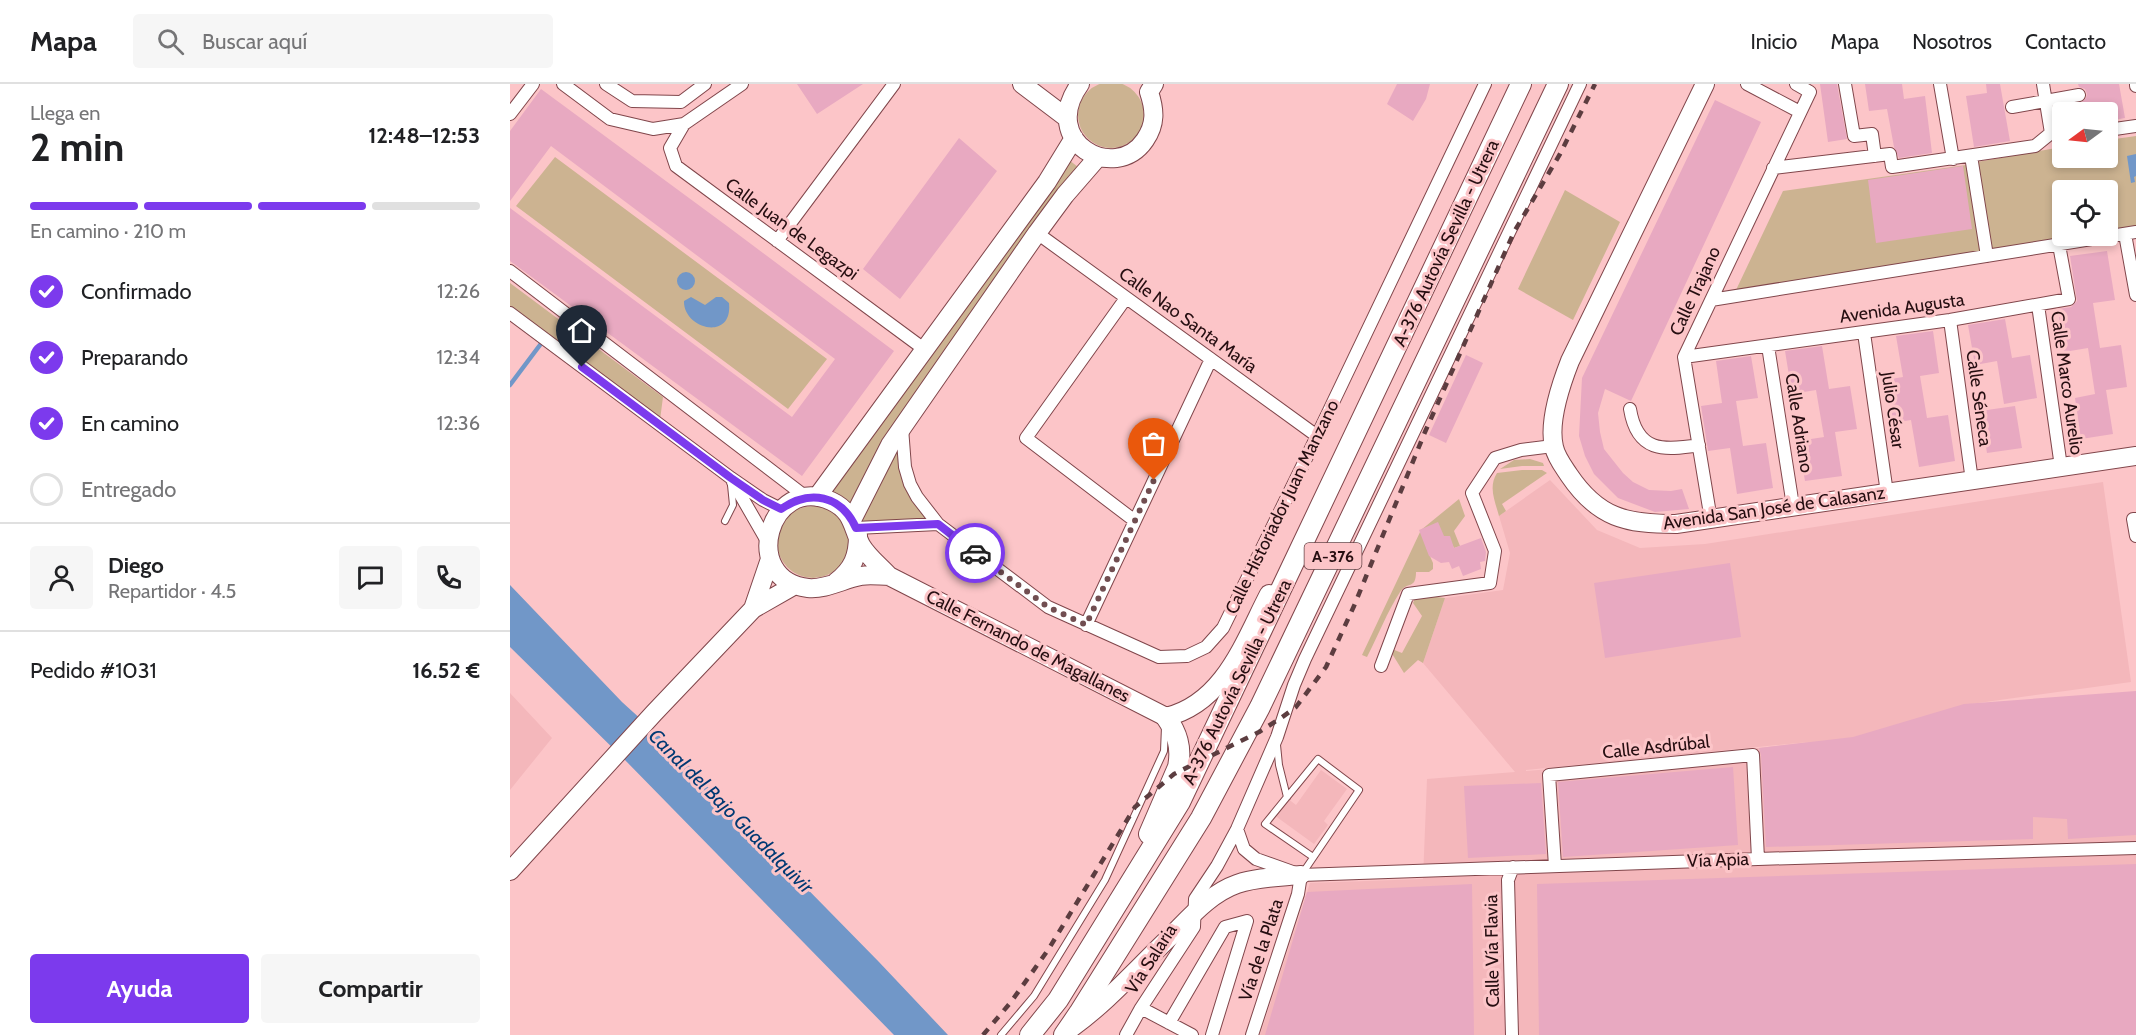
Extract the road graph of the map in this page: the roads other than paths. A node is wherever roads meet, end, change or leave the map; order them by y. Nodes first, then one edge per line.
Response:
1 (532, 84) edge
2 (563, 84) edge
3 (606, 84) edge
4 (705, 84) edge
5 (742, 84) edge
6 (894, 84) edge
7 (1022, 84) edge
8 (1080, 84) edge
9 (1485, 84) edge
10 (1521, 84) edge
11 (1558, 84) edge
12 (1580, 84) edge
13 (1705, 84) edge
14 (1747, 84) edge
15 (1796, 84) edge
16 (1845, 84) edge
17 (1940, 84) edge
18 (2043, 84) edge
19 (1148, 87) edge
20 (2079, 95) dead end
21 (2046, 101) junction
22 (2012, 107) dead end
23 (1800, 112) junction
24 (510, 114) edge
25 (1067, 118) junction
26 (2052, 120) edge
27 (684, 124) junction
28 (2136, 126) edge
29 (2118, 129) edge
30 (1074, 138) junction
31 (2052, 138) edge
32 (1875, 156) junction
33 (1971, 156) junction
34 (1098, 157) junction
35 (1953, 159) junction
36 (1773, 168) junction
37 (1037, 233) junction
38 (2131, 233) edge
39 (777, 241) junction
40 (2052, 245) edge
41 (2059, 246) edge
42 (1988, 256) junction
43 (510, 271) edge
44 (2136, 295) edge
45 (1126, 298) junction
46 (1711, 300) junction
47 (2038, 304) junction
48 (510, 313) edge
49 (1950, 320) junction
50 (1864, 333) junction
51 (1768, 346) junction
52 (924, 349) junction
53 (1684, 357) junction
54 (1211, 359) junction
55 (1630, 409) dead end
56 (902, 428) junction
57 (1317, 436) junction
58 (1699, 445) junction
59 (1553, 446) junction
60 (2136, 456) edge
61 (2061, 467) junction
62 (731, 478) junction
63 (1972, 481) junction
64 (1887, 493) junction
65 (812, 497) junction
66 (1793, 506) junction
67 (781, 509) junction
68 (1711, 519) junction
69 (2136, 519) edge
70 (725, 521) dead end
71 (1135, 521) junction
72 (938, 524) junction
73 (855, 528) junction
74 (2136, 536) edge
75 (767, 541) junction
76 (1297, 557) junction
77 (770, 559) junction
78 (889, 576) junction
79 (834, 583) junction
80 (795, 585) junction
81 (753, 609) junction
82 (1086, 625) junction
83 (1381, 666) dead end
84 (1166, 717) junction
85 (1277, 737) junction
86 (1287, 797) junction
87 (1237, 829) junction
88 (2136, 848) edge
89 (1313, 857) junction
90 (1758, 859) junction
91 (1554, 866) junction
92 (1513, 867) junction
93 (510, 871) edge
94 (1301, 875) junction
95 (1195, 906) junction
96 (1116, 907) junction
97 (1141, 1008) junction
98 (1169, 1023) junction
99 (1065, 1034) edge
100 (1001, 1035) edge
101 (1030, 1035) edge
102 (1126, 1035) edge
103 (1192, 1035) edge
104 (1212, 1035) edge
105 (1252, 1035) edge
106 (1512, 1035) edge

1 - 24 street
2 - 27 street
3 - 4 street
5 - 27 street
6 - 39 street
7 - 25 street
8 - 25 street
9 - 57 street, Calle Historiador Juan Manzano
10 - 76 main road, A-376 Autovía Sevilla - Utrera / A-376
11 - 99 main road, A-376 Autovía Sevilla - Utrera / A-376
12 - 85 street, Vía Salaria
13 - 59 street
14 - 23 street
15 - 23 street, Calle Trajano
16 - 32 street
17 - 35 street
18 - 21 street
19 - 34 street
20 - 21 street
21 - 22 street
21 - 26 street
23 - 36 street, Calle Trajano
25 - 30 street
27 - 39 street, Calle Juan de Legazpi
28 - 29 street
30 - 34 street
30 - 52 street
31 - 33 street
32 - 35 street
32 - 36 street
33 - 35 street
33 - 42 street
34 - 37 street
36 - 46 street, Calle Trajano
37 - 45 street, Calle Nao Santa María
37 - 56 street
38 - 44 street
39 - 52 street, Calle Juan de Legazpi
40 - 42 street, Avenida Augusta
41 - 47 street, Avenida Augusta
42 - 46 street, Avenida Augusta
43 - 65 street
45 - 54 street, Calle Nao Santa María
45 - 71 street
46 - 53 street, Calle Trajano
47 - 49 street, Avenida Augusta
47 - 61 street, Calle Marco Aurelio
48 - 62 street
49 - 50 street, Avenida Augusta
49 - 63 street, Calle Séneca
50 - 51 street, Avenida Augusta
50 - 64 street, Julio César
51 - 53 street, Avenida Augusta
51 - 66 street, Calle Adriano
52 - 65 street
53 - 58 street, Calle Trajano
54 - 57 street, Calle Nao Santa María
54 - 71 street
55 - 58 street
56 - 72 street, Calle Historiador Juan Manzano
56 - 73 street
57 - 82 street, Calle Historiador Juan Manzano
58 - 68 street, Calle Trajano
59 - 68 street, Avenida San José de Calasanz
59 - 83 street
60 - 61 street, Avenida San José de Calasanz
61 - 63 street, Avenida San José de Calasanz
62 - 67 street
62 - 70 lane
62 - 75 street
63 - 64 street, Avenida San José de Calasanz
64 - 66 street, Avenida San José de Calasanz
65 - 67 street
65 - 73 street
66 - 68 street, Avenida San José de Calasanz
67 - 75 street
69 - 74 street
71 - 82 street
72 - 73 street
72 - 82 street, Calle Historiador Juan Manzano
73 - 78 street
73 - 79 street
75 - 77 street
76 - 84 street
76 - 96 main road, A-376 Autovía Sevilla - Utrera / A-376
77 - 80 street
77 - 81 street
78 - 79 street
78 - 84 street, Calle Fernando de Magallanes
79 - 80 street
80 - 81 street
81 - 93 street
84 - 96 main road
84 - 100 lane
85 - 86 lane
85 - 87 street, Vía Salaria
86 - 89 lane
86 - 89 lane
87 - 94 street, Vía Apia
87 - 95 street, Vía Salaria
88 - 90 street, Vía Apia
89 - 94 lane
90 - 91 street, Vía Apia
90 - 91 street, Calle Asdrúbal
91 - 92 street, Vía Apia
92 - 94 street, Vía Apia
92 - 106 street, Calle Vía Flavia
94 - 95 street, Vía Apia
94 - 105 street, Vía de la Plata
95 - 97 street, Vía Salaria
95 - 99 street, Vía Apia
96 - 101 main road, A-376 Autovía Sevilla - Utrera / A-376
97 - 98 street
97 - 102 street, Vía Salaria
98 - 103 street
98 - 104 street

